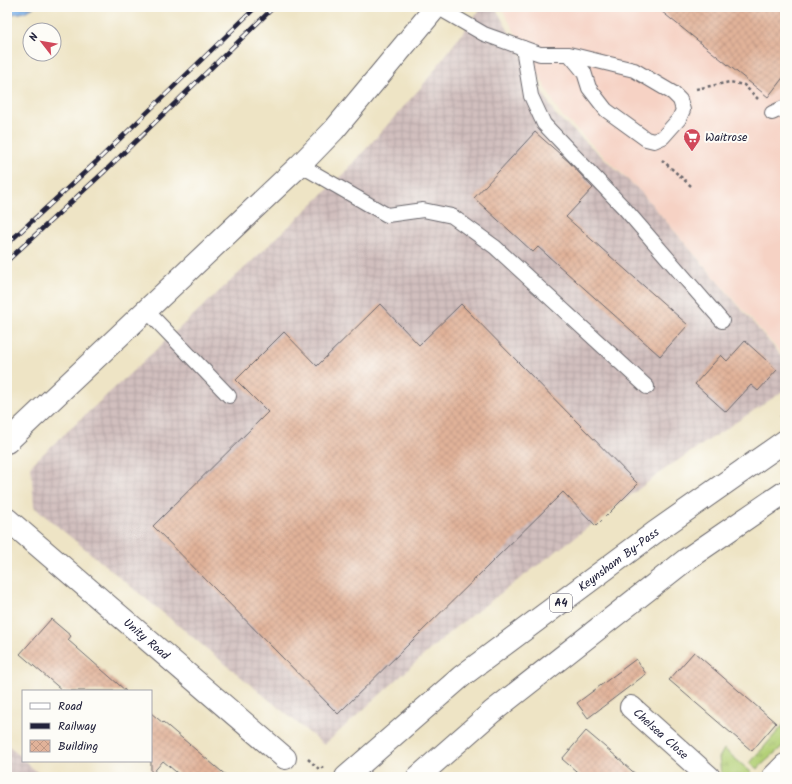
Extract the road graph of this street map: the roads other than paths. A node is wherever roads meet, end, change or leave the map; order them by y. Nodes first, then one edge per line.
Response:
1 (436, 7) edge
2 (523, 48) junction
3 (569, 54) junction
4 (300, 165) junction
5 (146, 310) junction
6 (722, 321) dead end
7 (647, 387) dead end
8 (229, 396) dead end
9 (785, 441) edge
10 (7, 442) edge
11 (785, 492) edge
12 (7, 519) edge
13 (631, 706) dead end
14 (285, 758) dead end
15 (785, 765) edge
16 (346, 777) edge
17 (418, 777) edge
18 (709, 777) edge
19 (773, 777) edge

1 - 2 lane
1 - 4 main road
2 - 3 lane
2 - 6 lane
3 - 3 lane
4 - 5 main road
4 - 7 lane
5 - 8 lane
5 - 10 main road
9 - 16 main road, Keynsham By-Pass / A4
11 - 17 main road
12 - 14 main road, Unity Road
13 - 18 main road, Chelsea Close
15 - 19 main road

